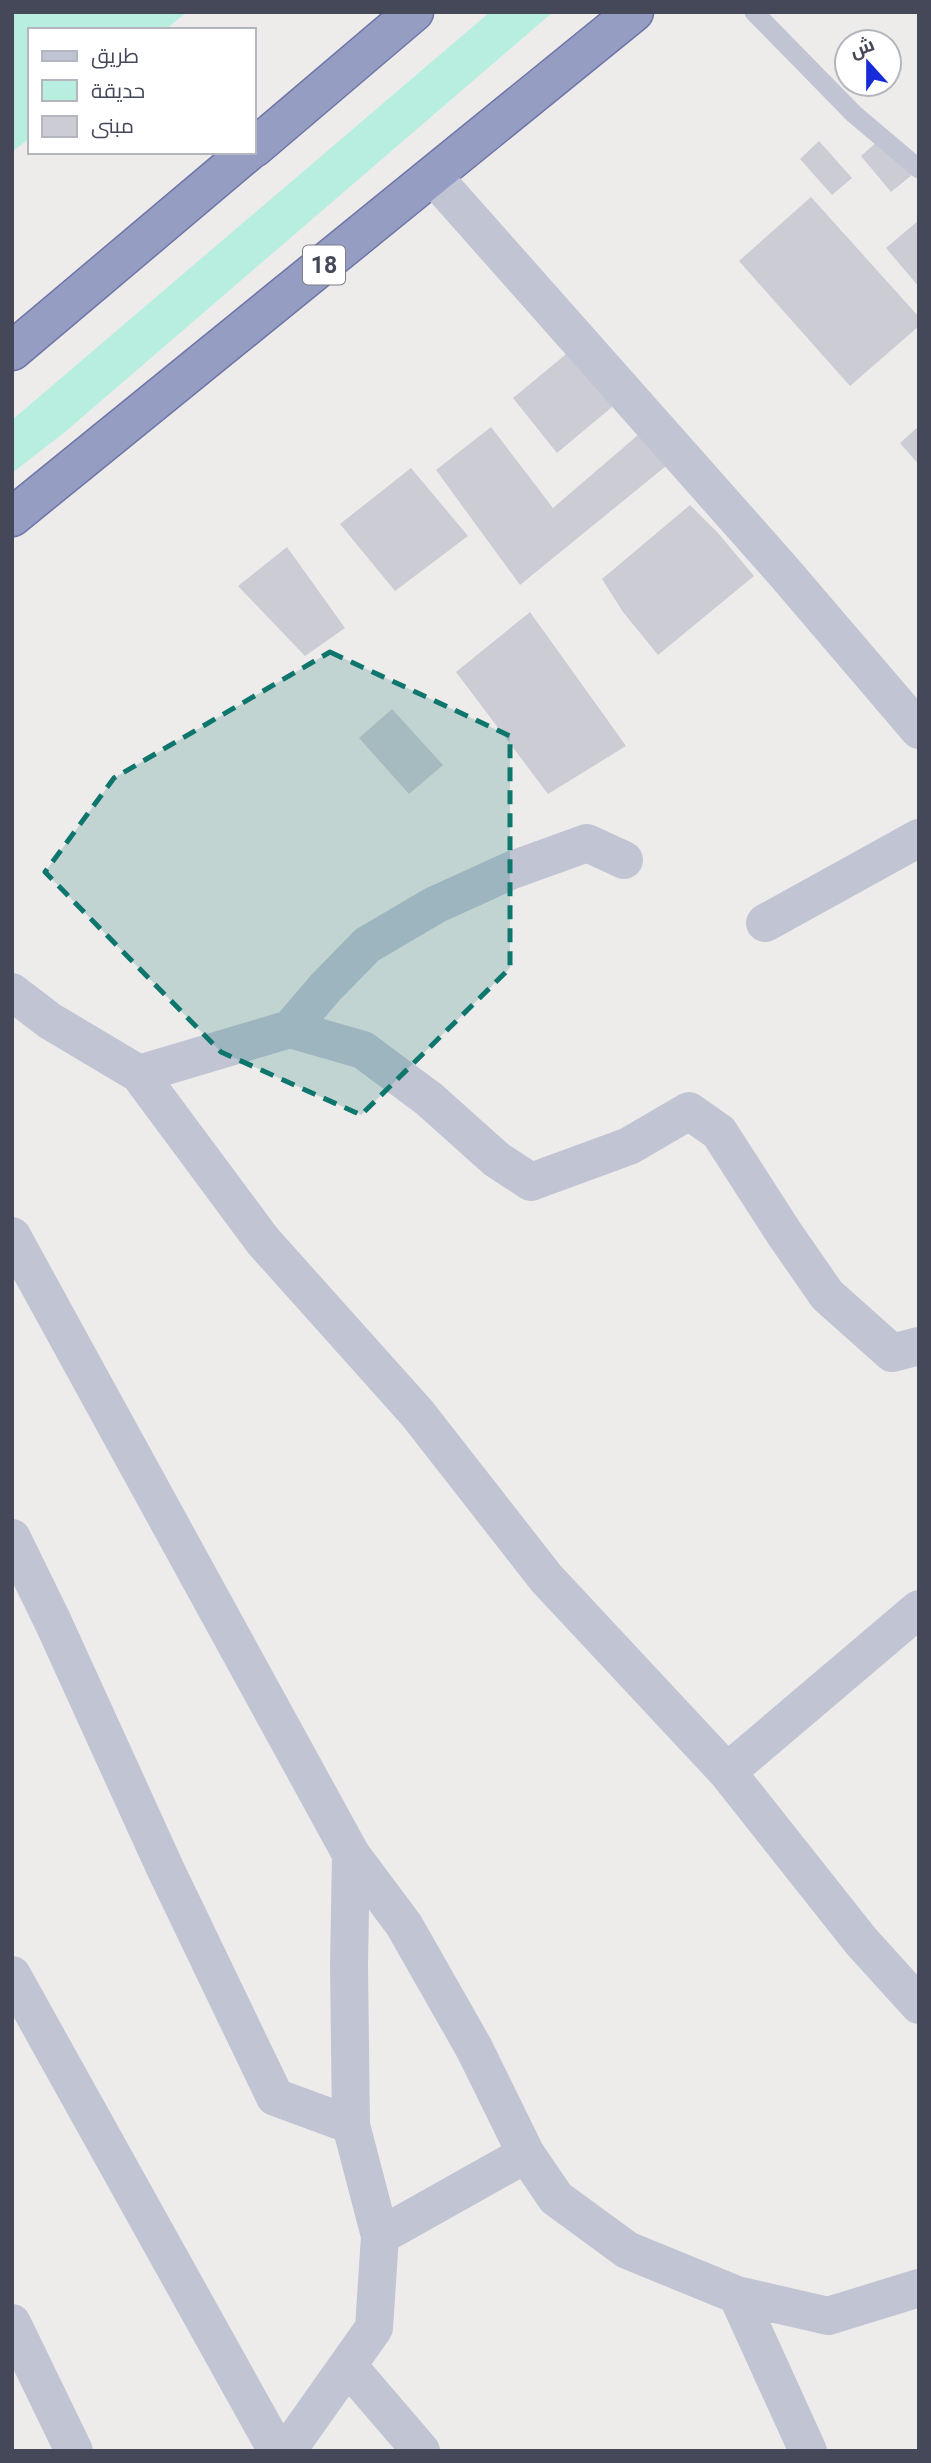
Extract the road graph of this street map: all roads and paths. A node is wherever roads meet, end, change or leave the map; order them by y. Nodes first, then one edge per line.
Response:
1 (414, 12) edge
2 (634, 12) edge
3 (754, 12) edge
4 (256, 146) edge
5 (246, 154) edge
6 (919, 169) edge
7 (433, 176) junction
8 (12, 351) edge
9 (12, 517) edge
10 (919, 730) edge
11 (919, 838) edge
12 (625, 860) dead end
13 (765, 923) dead end
14 (12, 992) edge
15 (290, 1029) junction
16 (139, 1073) junction
17 (12, 1236) edge
18 (919, 1346) edge
19 (12, 1538) edge
20 (919, 1609) edge
21 (727, 1772) junction
22 (351, 1854) junction
23 (12, 1975) edge
24 (919, 2004) edge
25 (351, 2125) junction
26 (526, 2154) junction
27 (380, 2236) junction
28 (919, 2288) edge
29 (737, 2295) junction
30 (12, 2323) edge
31 (348, 2366) junction
32 (74, 2451) edge
33 (277, 2451) edge
34 (287, 2451) edge
35 (421, 2451) edge
36 (808, 2451) edge

1 - 4 highway
2 - 7 highway, 18
3 - 6 lane
5 - 8 highway
7 - 9 highway, 18
7 - 10 street
11 - 13 street
12 - 15 street
14 - 16 street
15 - 16 street
15 - 18 street
16 - 21 street
17 - 22 street
19 - 25 street
20 - 21 street
21 - 24 street
22 - 25 street
22 - 26 street
23 - 33 street
25 - 27 street
26 - 27 street
26 - 29 street
27 - 31 street
28 - 29 street
29 - 36 street
30 - 32 street
31 - 34 street
31 - 35 street

